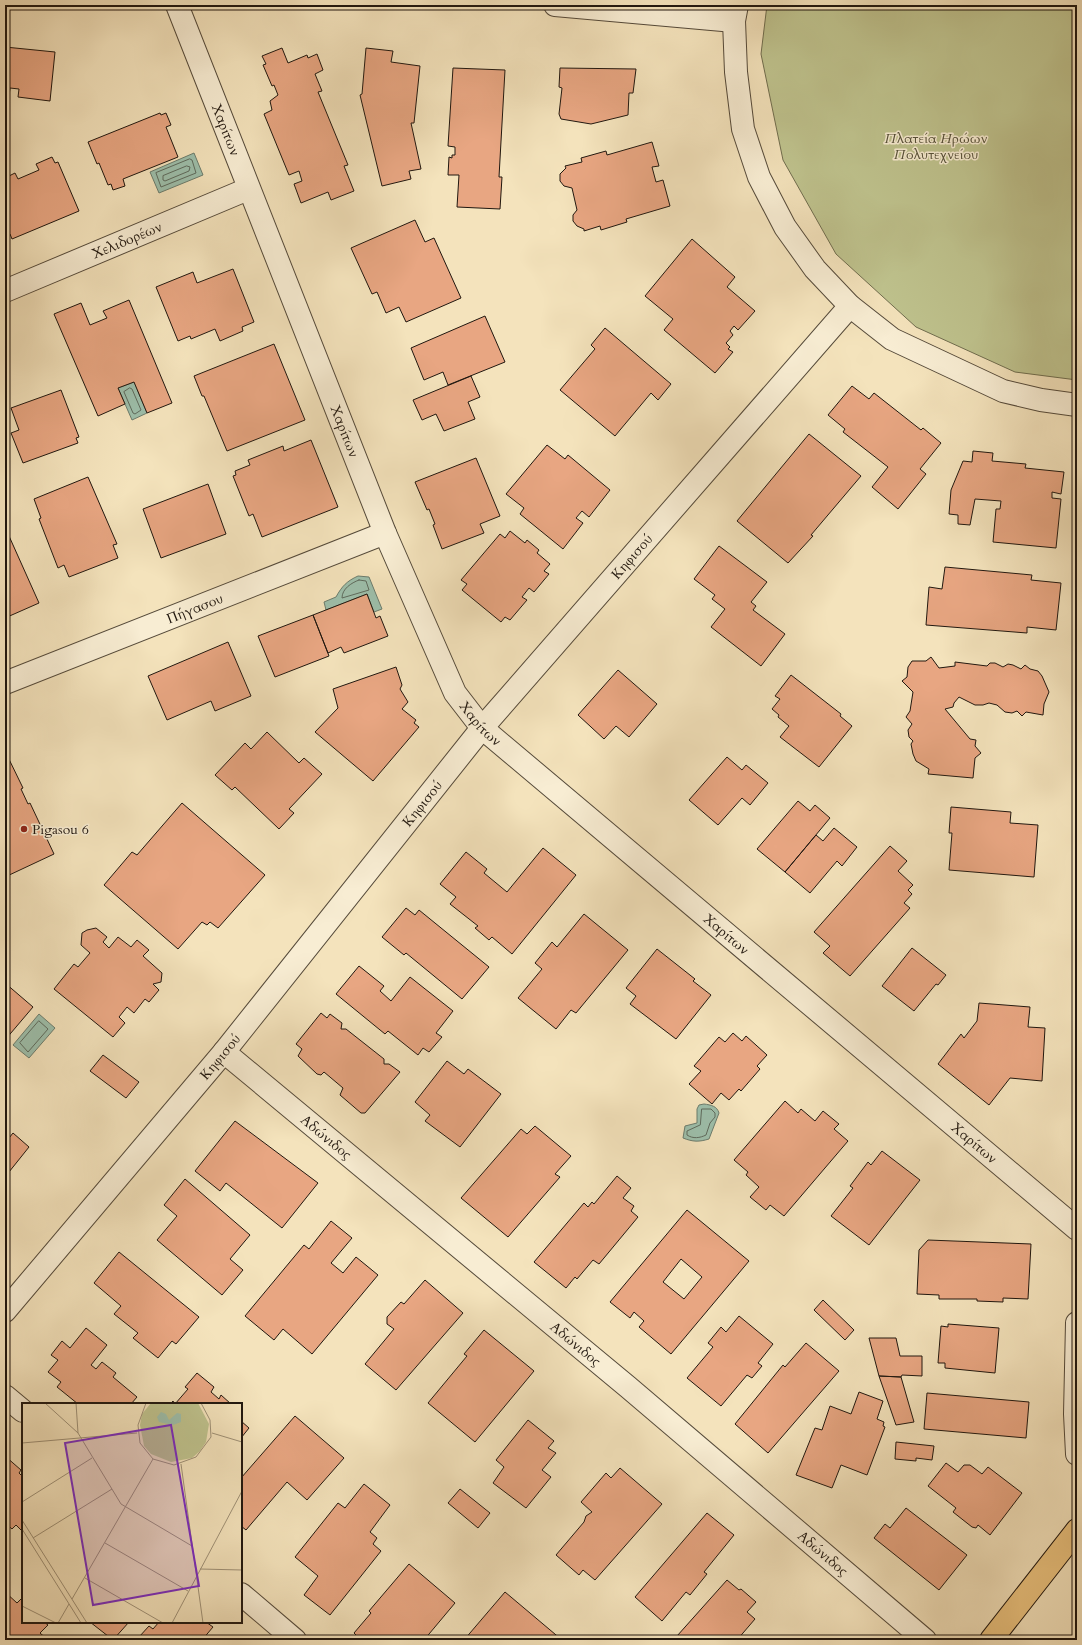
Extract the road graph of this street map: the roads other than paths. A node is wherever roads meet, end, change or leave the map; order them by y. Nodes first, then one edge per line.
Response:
1 (177, 5) edge
2 (555, 5) edge
3 (735, 13) edge
4 (248, 189) junction
5 (5, 291) edge
6 (850, 306) junction
7 (1077, 405) edge
8 (385, 533) junction
9 (5, 683) edge
10 (482, 728) junction
11 (224, 1052) junction
12 (1077, 1229) edge
13 (5, 1311) edge
14 (1077, 1323) edge
15 (5, 1396) edge
16 (22, 1410) edge
17 (1077, 1454) edge
18 (1077, 1530) edge
19 (242, 1595) edge
20 (296, 1640) edge
21 (925, 1640) edge
22 (991, 1640) edge

1 - 4 street, Χαρίτων
2 - 3 street
3 - 6 street
4 - 5 street, Χελιδορέων
4 - 8 street, Χαρίτων
6 - 7 street
6 - 10 street, Κηφισού
8 - 9 street, Πήγασου
8 - 10 street, Χαρίτων
10 - 11 street, Κηφισού
10 - 12 street, Χαρίτων
11 - 13 street, Κηφισού
11 - 21 street, Αδώνιδος
14 - 17 street
15 - 16 street
18 - 22 main road
19 - 20 street

